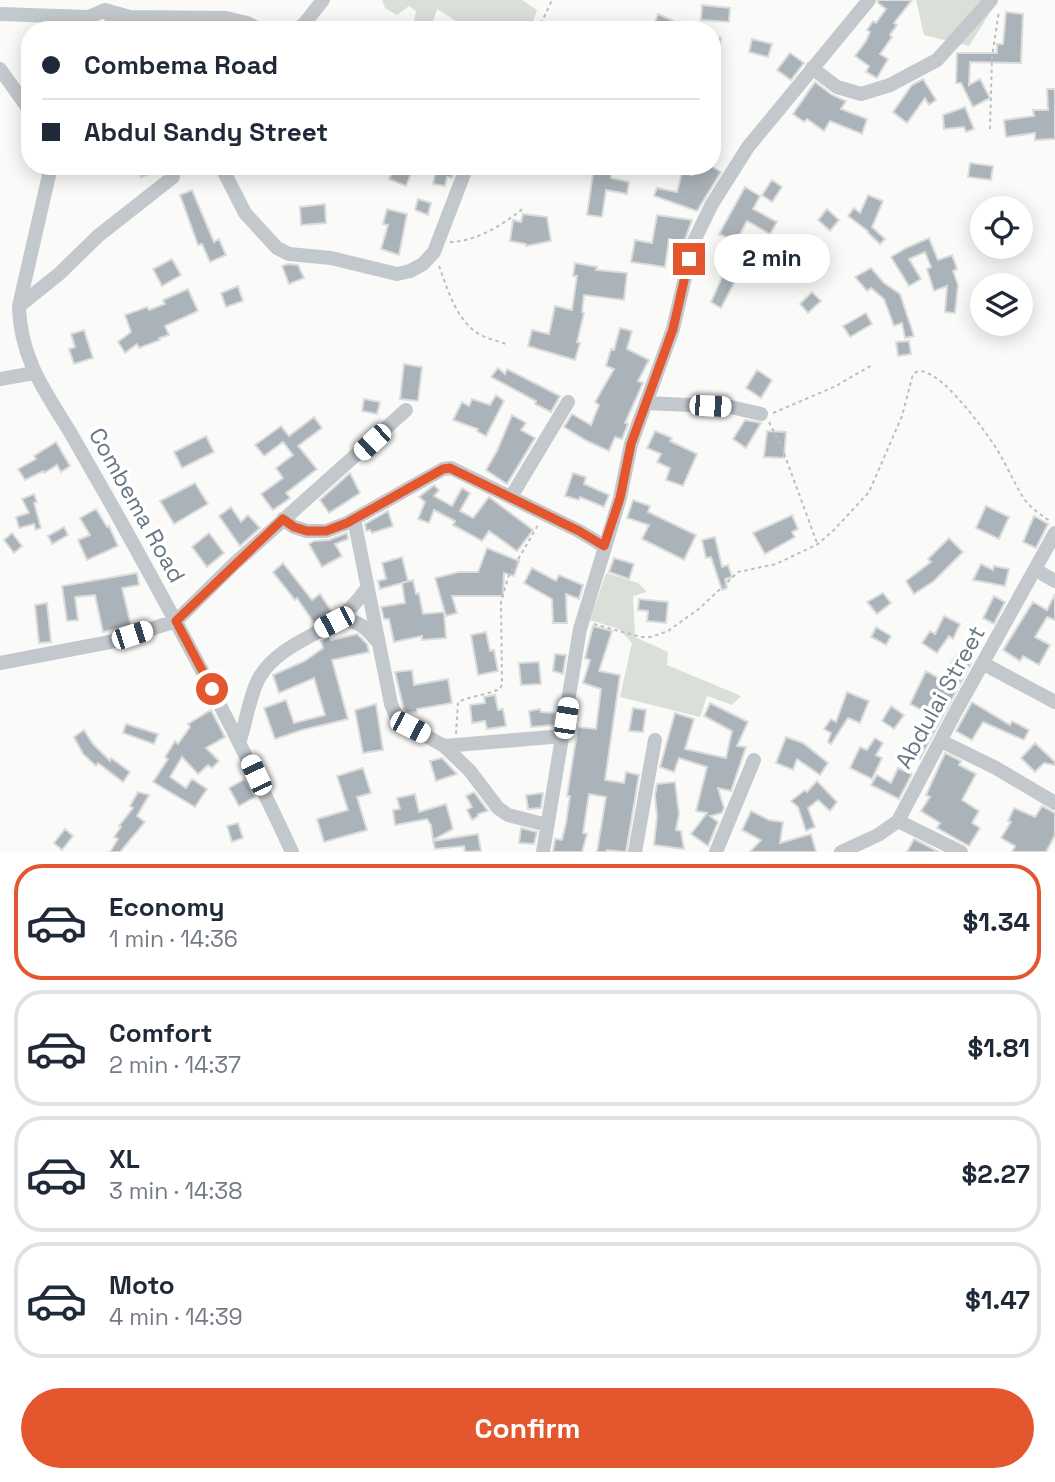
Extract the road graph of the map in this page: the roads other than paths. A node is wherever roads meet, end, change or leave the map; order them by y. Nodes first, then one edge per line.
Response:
1 (199, 0) edge
2 (323, 0) edge
3 (869, 0) edge
4 (995, 6) edge
5 (105, 10) junction
6 (0, 14) edge
7 (198, 16) junction
8 (115, 21) edge
9 (239, 21) edge
10 (306, 21) edge
11 (812, 68) junction
12 (0, 69) edge
13 (21, 98) edge
14 (49, 175) edge
15 (173, 175) edge
16 (226, 175) edge
17 (464, 175) edge
18 (19, 306) junction
19 (34, 373) junction
20 (0, 379) edge
21 (568, 402) dead end
22 (646, 403) junction
23 (406, 410) dead end
24 (761, 414) dead end
25 (511, 497) junction
26 (283, 519) junction
27 (354, 519) junction
28 (1055, 533) edge
29 (604, 546) junction
30 (1036, 569) junction
31 (1055, 581) edge
32 (367, 588) junction
33 (176, 621) junction
34 (334, 622) junction
35 (377, 641) junction
36 (0, 663) edge
37 (984, 664) junction
38 (1055, 702) edge
39 (563, 736) junction
40 (240, 740) junction
41 (655, 740) dead end
42 (941, 741) junction
43 (450, 746) junction
44 (754, 760) dead end
45 (1055, 803) edge
46 (898, 821) junction
47 (547, 825) junction
48 (292, 852) edge
49 (543, 852) edge
50 (635, 852) edge
51 (716, 852) edge
52 (841, 852) edge
53 (961, 852) edge

1 - 7 street
2 - 10 street
3 - 11 street
4 - 11 street
5 - 6 street
5 - 7 street
5 - 8 street
7 - 9 street
11 - 22 street
12 - 13 street
14 - 18 street, Combema Road
15 - 18 street
16 - 17 street
18 - 19 street, Combema Road
19 - 20 street
19 - 33 street, Combema Road
21 - 25 street
22 - 24 street
22 - 29 street
23 - 26 street
25 - 27 street
25 - 29 street
26 - 27 street
26 - 33 street
27 - 32 street
28 - 30 street, Abdulai Street
29 - 39 street
30 - 31 street
30 - 37 street, Abdulai Street
32 - 34 street
32 - 35 street
33 - 36 street
33 - 40 street, Combema Road
34 - 35 street
34 - 40 street
35 - 43 street
37 - 38 street
37 - 42 street, Abdulai Street
39 - 43 street
39 - 47 street
40 - 48 street, Combema Road
41 - 50 street
42 - 45 street
42 - 46 street, Abdulai Street
43 - 47 street
44 - 51 street
46 - 52 street
46 - 53 street
47 - 49 street

